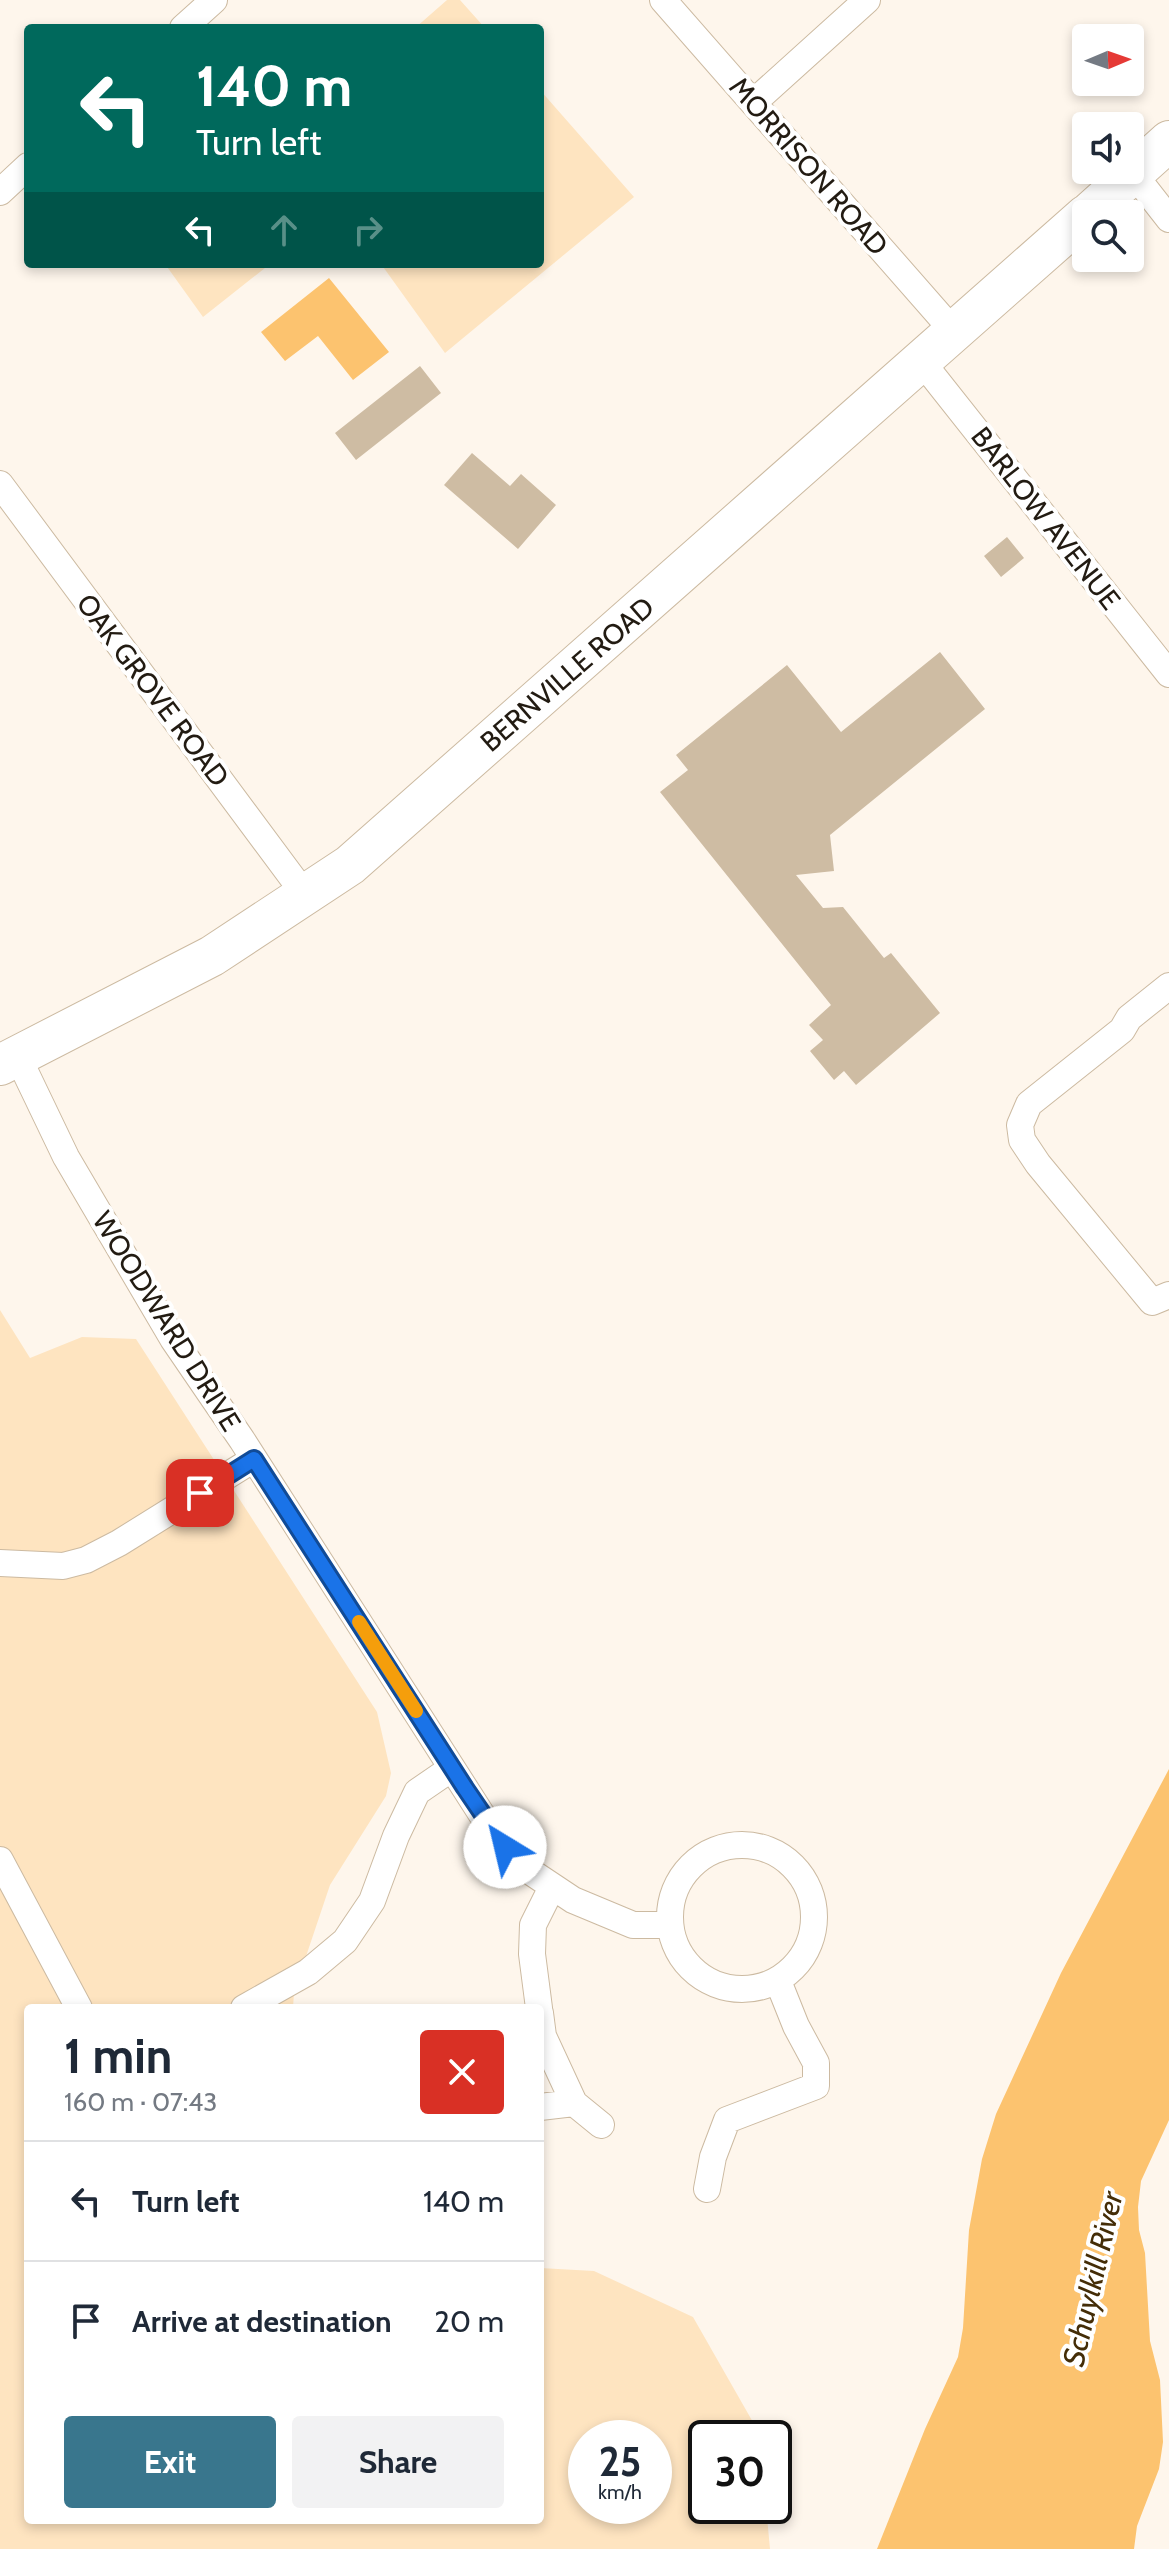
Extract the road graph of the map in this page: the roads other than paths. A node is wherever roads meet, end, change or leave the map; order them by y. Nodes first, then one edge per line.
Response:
1 (214, 0) edge
2 (663, 0) edge
3 (867, 0) edge
4 (187, 24) edge
5 (754, 102) junction
6 (1169, 141) edge
7 (1144, 163) edge
8 (24, 170) edge
9 (1121, 184) edge
10 (1142, 184) edge
11 (0, 192) edge
12 (1103, 200) edge
13 (1169, 219) edge
14 (1072, 228) edge
15 (955, 333) junction
16 (922, 362) junction
17 (0, 484) edge
18 (1169, 674) edge
19 (306, 896) junction
20 (1169, 986) edge
21 (9, 1061) edge
22 (1169, 1295) edge
23 (254, 1459) junction
24 (0, 1563) edge
25 (452, 1768) junction
26 (0, 1860) edge
27 (552, 1887) junction
28 (670, 1925) junction
29 (778, 1981) junction
30 (77, 2004) edge
31 (251, 2004) edge
32 (539, 2004) edge
33 (544, 2038) edge
34 (574, 2103) junction
35 (544, 2107) edge
36 (601, 2125) dead end
37 (707, 2189) dead end

1 - 4 street
2 - 5 street, MORRISON ROAD
3 - 5 street
5 - 15 street, MORRISON ROAD
6 - 7 main road, BERNVILLE ROAD
8 - 11 street
9 - 12 main road, BERNVILLE ROAD
10 - 13 street
14 - 15 main road, BERNVILLE ROAD
15 - 16 main road, BERNVILLE ROAD
16 - 18 street, BARLOW AVENUE
16 - 19 main road, BERNVILLE ROAD
17 - 19 street, OAK GROVE ROAD
19 - 21 main road, BERNVILLE ROAD
20 - 22 street
21 - 23 street, WOODWARD DRIVE
23 - 24 street
23 - 25 street, WOODWARD DRIVE
25 - 27 street, WOODWARD DRIVE
25 - 31 street
26 - 30 street
27 - 28 street, WOODWARD DRIVE
27 - 32 street
28 - 29 street
28 - 29 street
29 - 37 street
33 - 34 street
34 - 35 street
34 - 36 street

